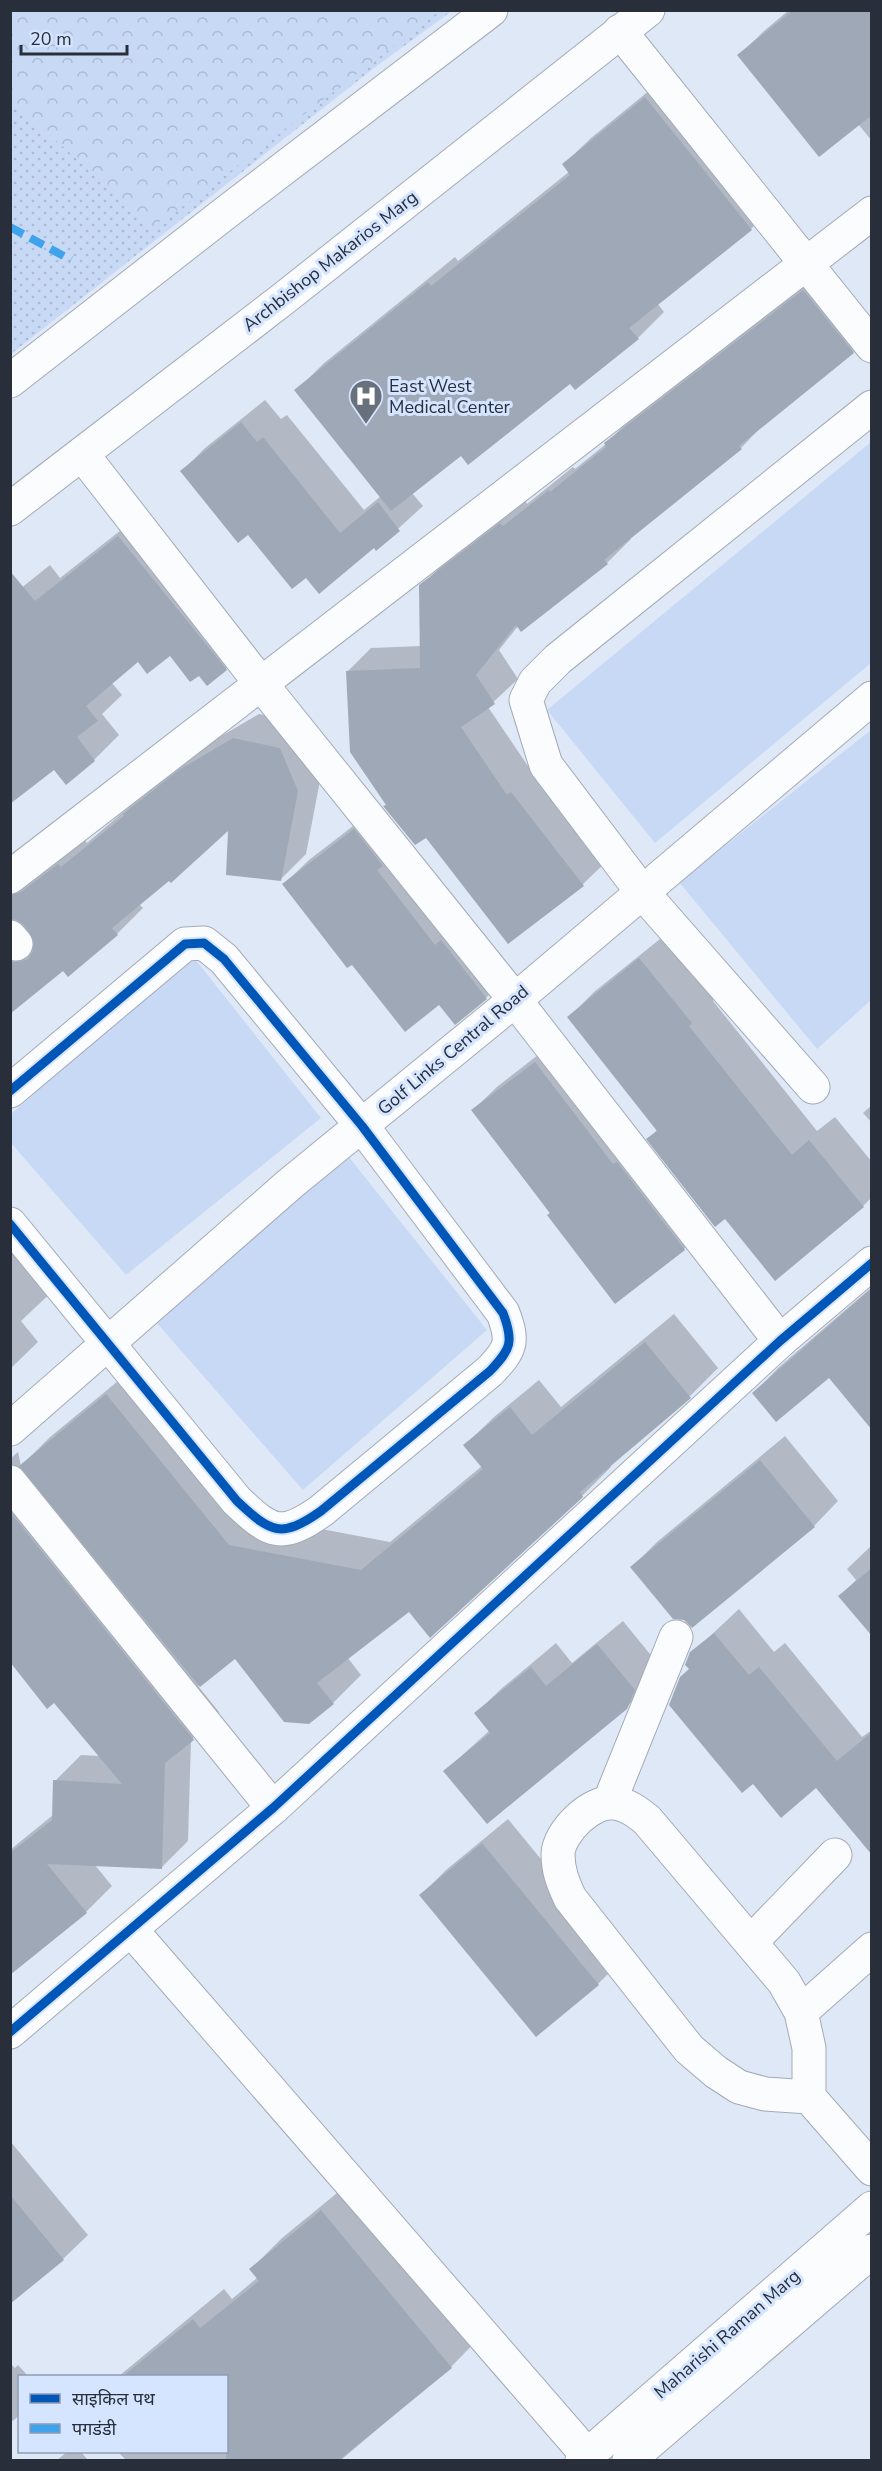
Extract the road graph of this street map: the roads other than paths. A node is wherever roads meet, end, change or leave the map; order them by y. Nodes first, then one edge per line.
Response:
1 (491, 10) edge
2 (648, 10) edge
3 (620, 31) junction
4 (872, 213) edge
5 (807, 263) junction
6 (872, 346) edge
7 (10, 381) edge
8 (872, 407) edge
9 (82, 454) junction
10 (10, 509) edge
11 (262, 685) junction
12 (872, 698) edge
13 (10, 877) edge
14 (642, 892) junction
15 (514, 1000) junction
16 (813, 1087) dead end
17 (10, 1092) edge
18 (362, 1126) junction
19 (10, 1224) edge
20 (872, 1263) edge
21 (780, 1341) junction
22 (108, 1343) junction
23 (10, 1429) edge
24 (10, 1482) edge
25 (676, 1637) dead end
26 (609, 1803) junction
27 (273, 1808) junction
28 (835, 1856) dead end
29 (132, 1930) junction
30 (751, 1942) junction
31 (872, 1949) edge
32 (801, 2012) junction
33 (10, 2032) edge
34 (809, 2097) junction
35 (872, 2169) edge
36 (872, 2208) edge
37 (872, 2251) edge
38 (585, 2458) edge
39 (629, 2460) edge

1 - 7 street
2 - 3 street, Archbishop Makarios Marg
3 - 5 street
3 - 9 street, Archbishop Makarios Marg
4 - 5 street
5 - 6 street
5 - 11 street
8 - 14 street
9 - 10 street, Archbishop Makarios Marg
9 - 11 street
11 - 13 street
11 - 15 street
12 - 14 street, Golf Links Central Road
14 - 15 street, Golf Links Central Road
14 - 16 street
15 - 18 street, Golf Links Central Road
15 - 21 street
17 - 18 street
18 - 22 street, Golf Links Central Road
18 - 22 street
19 - 22 street
20 - 21 street
21 - 27 street
22 - 23 street, Golf Links Central Road
24 - 27 street
25 - 26 street
26 - 30 street
26 - 34 street
27 - 29 street
28 - 30 street
29 - 33 street
29 - 38 street
30 - 32 street
31 - 32 street
32 - 34 street
34 - 35 street
36 - 38 street, Maharishi Raman Marg
37 - 39 street, Maharishi Raman Marg

